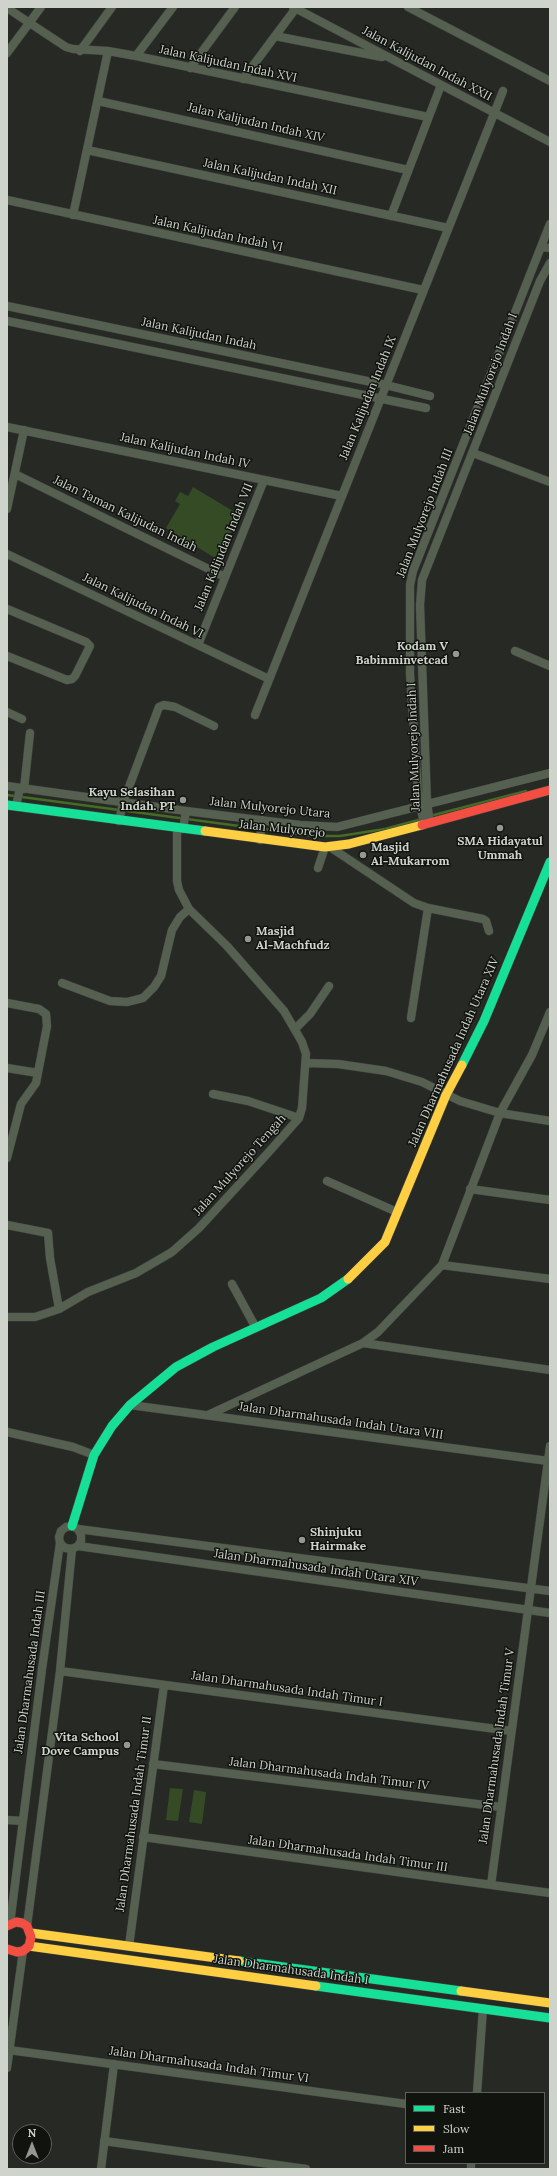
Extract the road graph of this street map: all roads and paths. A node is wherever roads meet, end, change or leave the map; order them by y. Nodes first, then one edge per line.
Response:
1 (41, 7) edge
2 (112, 7) edge
3 (173, 7) edge
4 (234, 7) edge
5 (408, 7) edge
6 (7, 8) edge
7 (294, 8) edge
8 (29, 23) junction
9 (275, 36) junction
10 (80, 51) junction
11 (108, 51) junction
12 (7, 53) edge
13 (136, 56) junction
14 (392, 59) junction
15 (190, 68) junction
16 (243, 79) junction
17 (550, 81) edge
18 (440, 85) junction
19 (503, 90) dead end
20 (98, 101) junction
21 (494, 113) junction
22 (428, 118) junction
23 (550, 142) edge
24 (87, 150) junction
25 (408, 170) junction
26 (7, 200) edge
27 (73, 215) junction
28 (391, 216) junction
29 (550, 224) edge
30 (448, 228) junction
31 (541, 247) junction
32 (550, 248) edge
33 (550, 263) edge
34 (424, 290) junction
35 (7, 306) edge
36 (7, 321) edge
37 (386, 385) junction
38 (430, 396) dead end
39 (381, 397) junction
40 (426, 408) dead end
41 (7, 427) edge
42 (24, 430) junction
43 (473, 453) junction
44 (15, 474) junction
45 (264, 480) junction
46 (550, 482) edge
47 (342, 496) junction
48 (7, 509) edge
49 (7, 554) edge
50 (225, 577) junction
51 (7, 609) edge
52 (198, 645) junction
53 (515, 651) dead end
54 (7, 656) edge
55 (550, 666) edge
56 (423, 673) junction
57 (410, 674) junction
58 (269, 679) junction
59 (7, 712) edge
60 (255, 715) dead end
61 (22, 719) dead end
62 (214, 726) dead end
63 (30, 733) dead end
64 (550, 773) edge
65 (7, 786) edge
66 (21, 790) junction
67 (550, 790) edge
68 (13, 804) edge
69 (122, 804) junction
70 (424, 806) junction
71 (185, 813) junction
72 (119, 819) junction
73 (262, 822) junction
74 (427, 822) junction
75 (181, 827) junction
76 (260, 837) junction
77 (328, 847) junction
78 (550, 862) edge
79 (318, 868) dead end
80 (428, 908) junction
81 (190, 909) junction
82 (489, 931) dead end
83 (62, 983) dead end
84 (328, 986) dead end
85 (7, 1003) edge
86 (550, 1012) edge
87 (411, 1018) dead end
88 (295, 1029) junction
89 (306, 1063) junction
90 (7, 1068) edge
91 (38, 1073) junction
92 (213, 1094) dead end
93 (446, 1095) junction
94 (500, 1113) junction
95 (299, 1118) junction
96 (550, 1121) edge
97 (7, 1158) edge
98 (327, 1181) dead end
99 (470, 1189) junction
100 (550, 1200) edge
101 (397, 1212) junction
102 (7, 1225) edge
103 (442, 1264) junction
104 (550, 1278) edge
105 (232, 1284) dead end
106 (60, 1309) junction
107 (7, 1318) edge
108 (256, 1328) junction
109 (363, 1343) junction
110 (550, 1370) edge
111 (130, 1405) junction
112 (208, 1415) junction
113 (7, 1432) edge
114 (550, 1446) edge
115 (94, 1455) junction
116 (548, 1461) junction
117 (75, 1528) junction
118 (60, 1543) junction
119 (75, 1547) junction
120 (530, 1589) junction
121 (550, 1592) edge
122 (528, 1611) junction
123 (550, 1613) edge
124 (60, 1671) junction
125 (164, 1685) junction
126 (511, 1731) junction
127 (153, 1764) junction
128 (501, 1807) junction
129 (7, 1820) edge
130 (23, 1821) junction
131 (143, 1838) junction
132 (491, 1885) junction
133 (550, 1893) edge
134 (9, 1925) edge
135 (29, 1930) junction
136 (129, 1946) junction
137 (26, 1948) junction
138 (7, 1949) edge
139 (324, 1972) junction
140 (323, 1986) junction
141 (550, 2003) edge
142 (483, 2008) junction
143 (550, 2018) edge
144 (9, 2050) junction
145 (114, 2064) junction
146 (7, 2068) edge
147 (477, 2092) edge
148 (405, 2104) edge
149 (104, 2141) junction
150 (101, 2169) edge
151 (306, 2169) edge

1 - 8 street
2 - 10 street
3 - 13 street
4 - 15 street
5 - 17 street
6 - 8 street, Jalan Kalijudan Indah XVI
7 - 9 street
7 - 14 street, Jalan Kalijudan Indah XXII
8 - 10 street, Jalan Kalijudan Indah XVI
8 - 12 street
9 - 14 street
9 - 16 street
10 - 11 street, Jalan Kalijudan Indah XVI
11 - 13 street, Jalan Kalijudan Indah XVI
11 - 20 street
13 - 15 street, Jalan Kalijudan Indah XVI
14 - 18 street, Jalan Kalijudan Indah XXII
15 - 16 street, Jalan Kalijudan Indah XVI
16 - 22 street, Jalan Kalijudan Indah XVI
18 - 21 street, Jalan Kalijudan Indah XXII
18 - 22 street
19 - 21 street, Jalan Kalijudan Indah IX
20 - 24 street
20 - 25 street, Jalan Kalijudan Indah XIV
21 - 23 street, Jalan Kalijudan Indah XXII
21 - 30 street, Jalan Kalijudan Indah IX
22 - 25 street
24 - 27 street
24 - 28 street, Jalan Kalijudan Indah XII
25 - 28 street
26 - 27 street, Jalan Kalijudan Indah VI
27 - 34 street, Jalan Kalijudan Indah VI
28 - 30 street, Jalan Kalijudan Indah XII
29 - 31 street, Jalan Mulyorejo Indah III
30 - 34 street, Jalan Kalijudan Indah IX
31 - 32 street
31 - 57 street, Jalan Mulyorejo Indah III
33 - 43 street, Jalan Mulyorejo Indah I
34 - 37 street, Jalan Kalijudan Indah IX
35 - 37 street, Jalan Kalijudan Indah
36 - 39 street, Jalan Kalijudan Indah
37 - 38 street, Jalan Kalijudan Indah
37 - 39 street, Jalan Kalijudan Indah IX
39 - 40 street, Jalan Kalijudan Indah
39 - 47 street, Jalan Kalijudan Indah IX
41 - 42 street, Jalan Kalijudan Indah IV
42 - 44 street
42 - 45 street, Jalan Kalijudan Indah IV
43 - 46 street
43 - 56 street, Jalan Mulyorejo Indah I
44 - 48 street
44 - 50 street, Jalan Taman Kalijudan Indah
45 - 47 street, Jalan Kalijudan Indah IV
45 - 50 street, Jalan Kalijudan Indah VII
47 - 58 street, Jalan Kalijudan Indah IX
49 - 52 street, Jalan Kalijudan Indah VI
50 - 52 street, Jalan Kalijudan Indah VII
51 - 54 street
52 - 58 street, Jalan Kalijudan Indah VI
53 - 55 street
56 - 57 street
56 - 70 street, Jalan Mulyorejo Indah I
57 - 70 street, Jalan Mulyorejo Indah III
58 - 60 street, Jalan Kalijudan Indah IX
59 - 61 street
62 - 69 street
63 - 66 street
64 - 70 street, Jalan Mulyorejo Utara
65 - 66 street, Jalan Mulyorejo Utara
66 - 68 street
66 - 69 street, Jalan Mulyorejo Utara
67 - 74 main road, Jalan Mulyorejo
68 - 72 main road, Jalan Mulyorejo
69 - 71 street, Jalan Mulyorejo Utara
69 - 72 street
70 - 73 street, Jalan Mulyorejo Utara
70 - 74 street, Jalan Mulyorejo Indah III
71 - 73 street, Jalan Mulyorejo Utara
71 - 75 street, Jalan Mulyorejo Tengah
72 - 75 main road, Jalan Mulyorejo
73 - 76 street
74 - 77 main road, Jalan Mulyorejo
75 - 76 main road, Jalan Mulyorejo
75 - 81 street, Jalan Mulyorejo Tengah
76 - 77 main road, Jalan Mulyorejo
77 - 79 street
77 - 80 street
78 - 93 main road, Jalan Dharmahusada Indah Utara XIV
80 - 82 street
80 - 87 street
81 - 83 street
81 - 88 street, Jalan Mulyorejo Tengah
84 - 88 street
85 - 91 street
86 - 94 street
88 - 89 street, Jalan Mulyorejo Tengah
89 - 93 street
89 - 95 street, Jalan Mulyorejo Tengah
90 - 91 street
91 - 97 street
92 - 95 street
93 - 94 street
93 - 101 main road, Jalan Dharmahusada Indah Utara XIV
94 - 96 street
94 - 99 street
95 - 106 street, Jalan Mulyorejo Tengah
98 - 101 street
99 - 100 street
99 - 103 street
101 - 108 main road, Jalan Dharmahusada Indah Utara XIV
102 - 106 street
103 - 104 street
103 - 109 street
105 - 108 street
106 - 107 street, Jalan Mulyorejo Tengah
108 - 111 main road, Jalan Dharmahusada Indah Utara XIV
109 - 110 street
109 - 112 street
111 - 112 street, Jalan Dharmahusada Indah Utara VIII
111 - 115 main road, Jalan Dharmahusada Indah Utara XIV
112 - 116 street, Jalan Dharmahusada Indah Utara VIII
113 - 115 street
114 - 116 street, Jalan Dharmahusada Indah Timur V
115 - 117 main road, Jalan Dharmahusada Indah Utara XIV
116 - 120 street, Jalan Dharmahusada Indah Timur V
117 - 118 street
117 - 119 street
117 - 120 street, Jalan Dharmahusada Indah Utara XIV
118 - 119 street
118 - 130 street, Jalan Dharmahusada Indah III
119 - 122 street, Jalan Dharmahusada Indah Utara XIV
119 - 124 street
120 - 121 street, Jalan Dharmahusada Indah Utara XIV
120 - 122 street, Jalan Dharmahusada Indah Timur V
122 - 123 street, Jalan Dharmahusada Indah Utara XIV
122 - 126 street, Jalan Dharmahusada Indah Timur V
124 - 125 street, Jalan Dharmahusada Indah Timur I
124 - 135 street
125 - 126 street, Jalan Dharmahusada Indah Timur I
125 - 127 street, Jalan Dharmahusada Indah Timur II
126 - 128 street, Jalan Dharmahusada Indah Timur V
127 - 128 street, Jalan Dharmahusada Indah Timur IV
127 - 131 street, Jalan Dharmahusada Indah Timur II
128 - 132 street, Jalan Dharmahusada Indah Timur V
129 - 130 street
130 - 134 street, Jalan Dharmahusada Indah III
131 - 132 street, Jalan Dharmahusada Indah Timur III
131 - 136 street, Jalan Dharmahusada Indah Timur II
132 - 133 street, Jalan Dharmahusada Indah Timur III
134 - 135 main road, Jalan Dharmahusada Indah I
135 - 136 main road, Jalan Dharmahusada Indah I
135 - 137 main road
136 - 139 main road, Jalan Dharmahusada Indah I
137 - 138 main road, Jalan Dharmahusada Indah I
137 - 140 main road, Jalan Dharmahusada Indah I
137 - 144 street
139 - 140 main road
139 - 141 main road, Jalan Dharmahusada Indah I
140 - 142 main road, Jalan Dharmahusada Indah I
142 - 143 main road, Jalan Dharmahusada Indah I
142 - 147 street
144 - 145 street, Jalan Dharmahusada Indah Timur VI
144 - 146 street
145 - 148 street, Jalan Dharmahusada Indah Timur VI
145 - 149 street
149 - 150 street
149 - 151 street

